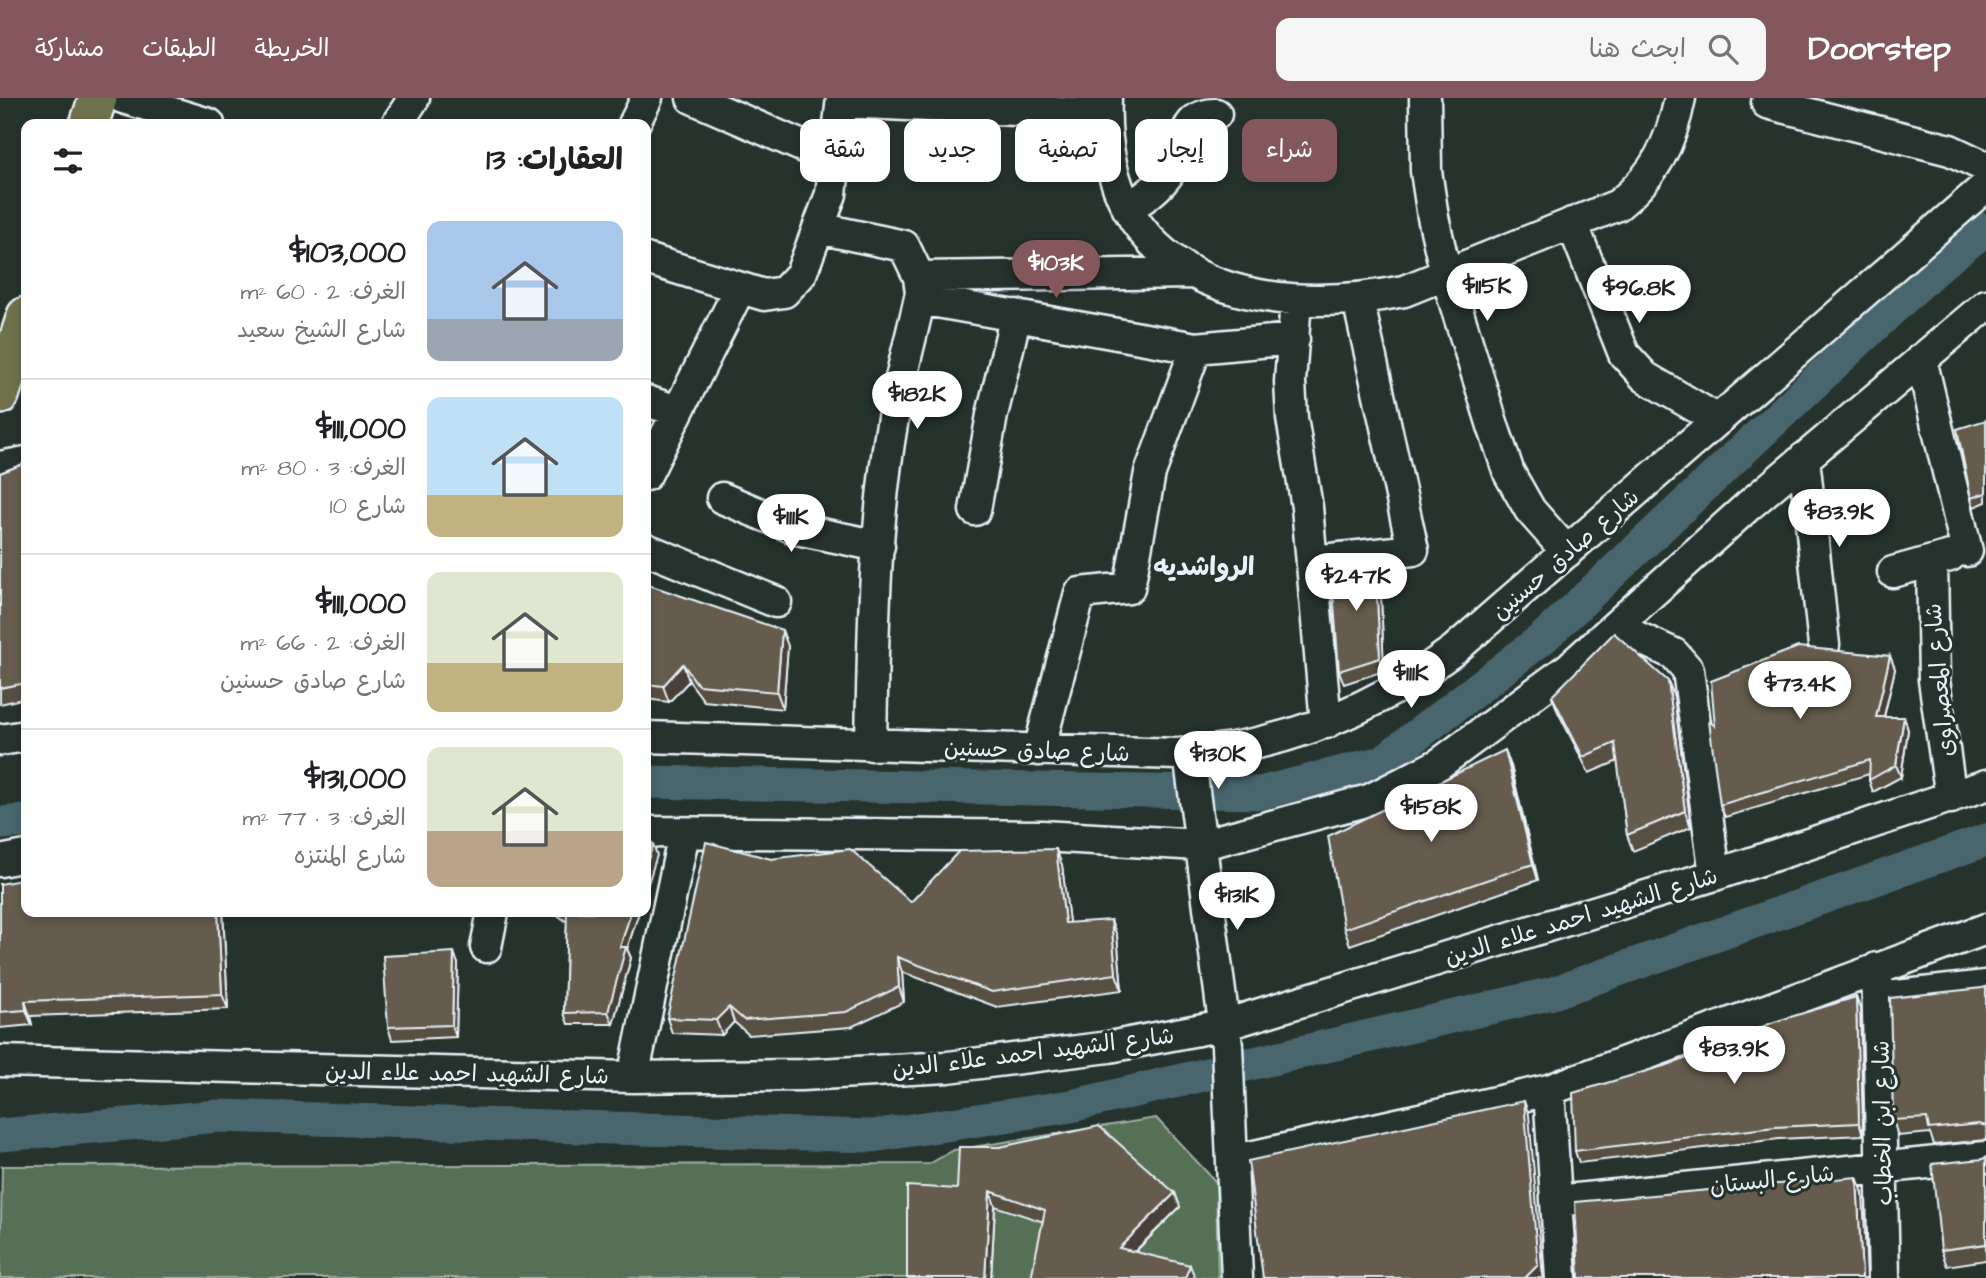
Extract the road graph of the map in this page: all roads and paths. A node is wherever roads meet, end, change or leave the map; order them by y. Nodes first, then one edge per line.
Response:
1 (98, 98) edge
2 (123, 98) edge
3 (414, 98) edge
4 (692, 98) edge
5 (1424, 98) edge
6 (1680, 98) edge
7 (1768, 98) edge
8 (842, 100) edge
9 (1106, 106) edge
10 (1216, 114) dead end
11 (194, 116) edge
12 (91, 119) edge
13 (400, 119) edge
14 (840, 119) edge
15 (800, 145) edge
16 (1986, 167) edge
17 (833, 182) edge
18 (1986, 186) edge
19 (1128, 207) junction
20 (1572, 223) junction
21 (818, 228) junction
22 (651, 261) edge
23 (1192, 273) junction
24 (1446, 274) junction
25 (740, 288) junction
26 (919, 288) junction
27 (1358, 299) junction
28 (1296, 300) junction
29 (1986, 305) edge
30 (1016, 315) junction
31 (21, 331) edge
32 (1294, 339) junction
33 (1196, 348) junction
34 (1921, 359) junction
35 (0, 395) edge
36 (651, 403) edge
37 (678, 411) junction
38 (1718, 420) junction
39 (1804, 458) junction
40 (21, 463) edge
41 (651, 465) edge
42 (0, 467) edge
43 (722, 498) dead end
44 (975, 510) dead end
45 (879, 546) junction
46 (1977, 548) edge
47 (651, 551) edge
48 (1567, 552) junction
49 (1313, 561) junction
50 (1932, 561) junction
51 (1893, 572) dead end
52 (776, 602) dead end
53 (1615, 627) junction
54 (1824, 645) dead end
55 (1326, 723) junction
56 (21, 737) edge
57 (651, 737) edge
58 (0, 740) edge
59 (871, 745) junction
60 (1039, 750) junction
61 (1189, 762) junction
62 (1986, 785) edge
63 (1951, 798) junction
64 (651, 832) edge
65 (1198, 832) junction
66 (684, 833) junction
67 (21, 857) edge
68 (0, 861) edge
69 (1716, 875) junction
70 (492, 917) edge
71 (1986, 929) edge
72 (486, 947) dead end
73 (1878, 983) junction
74 (1986, 986) edge
75 (1225, 1036) junction
76 (0, 1061) edge
77 (633, 1077) junction
78 (1549, 1090) junction
79 (1231, 1151) junction
80 (1986, 1157) edge
81 (1883, 1167) junction
82 (1557, 1201) junction
83 (1237, 1278) edge
84 (1561, 1278) edge
85 (1884, 1278) edge

1 - 12 main road
2 - 11 street
3 - 13 street
4 - 15 street
5 - 24 street
6 - 20 street
7 - 16 street
8 - 9 street
8 - 14 street
9 - 19 street
10 - 19 street
17 - 21 street
18 - 38 street, شارع صادق حسنين
19 - 23 street
20 - 24 street
20 - 38 street
21 - 25 street
21 - 26 street
22 - 25 street
23 - 26 street
23 - 28 street
24 - 27 street
24 - 48 street
25 - 37 street
26 - 30 street
26 - 45 street
27 - 28 street
27 - 49 street
28 - 32 street
29 - 34 street
30 - 33 street
30 - 44 street
31 - 35 main road
32 - 33 street
32 - 49 street
33 - 60 street
34 - 39 street
34 - 46 street
36 - 37 street
37 - 41 street
38 - 48 street, شارع صادق حسنين
39 - 53 street
39 - 54 street
40 - 42 street
43 - 45 street
45 - 59 street
46 - 50 street
47 - 52 street
48 - 55 street, شارع صادق حسنين
49 - 55 street
50 - 51 street
50 - 63 street, شارع المعصراوى
53 - 65 street
53 - 69 street
55 - 61 street, شارع صادق حسنين
56 - 58 street
57 - 59 street, شارع صادق حسنين
59 - 60 street, شارع صادق حسنين
60 - 61 street, شارع صادق حسنين
61 - 65 street
62 - 63 street, شارع الشهيد احمد علاء الدين
63 - 69 street, شارع الشهيد احمد علاء الدين
64 - 66 street
65 - 66 street
65 - 75 street
66 - 77 street
67 - 68 street
69 - 75 street, شارع الشهيد احمد علاء الدين
70 - 72 street
71 - 73 street
73 - 74 street
73 - 78 street
73 - 81 street, شارع ابن الخطاب
75 - 77 street, شارع الشهيد احمد علاء الدين
75 - 79 street
76 - 77 street, شارع الشهيد احمد علاء الدين
78 - 79 street
78 - 82 street
79 - 83 street
80 - 81 street, شارع البستان
81 - 82 street, شارع البستان
81 - 85 street, شارع ابن الخطاب
82 - 84 street

